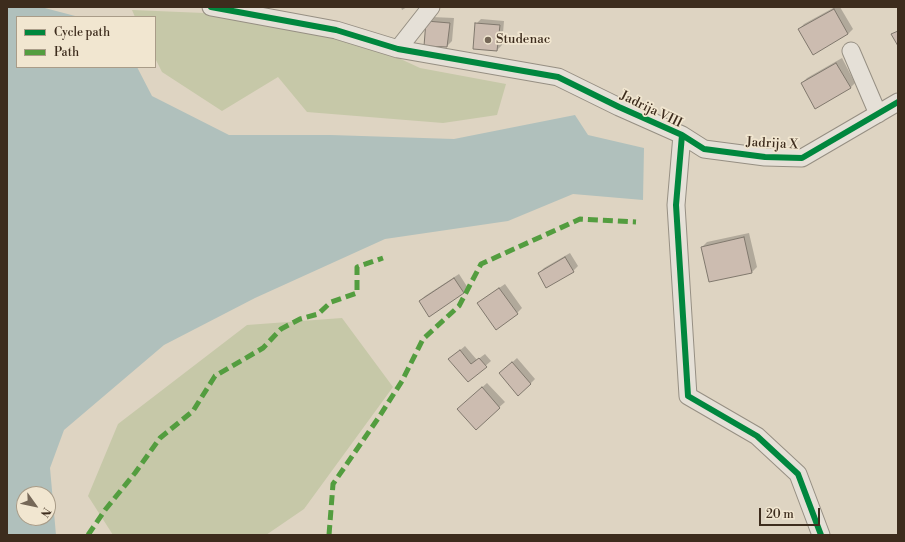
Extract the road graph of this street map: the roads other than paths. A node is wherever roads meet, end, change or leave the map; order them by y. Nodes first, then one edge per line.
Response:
1 (211, 7) edge
2 (431, 7) edge
3 (398, 49) junction
4 (851, 51) dead end
5 (898, 102) edge
6 (878, 114) junction
7 (682, 135) junction
8 (821, 535) edge

1 - 3 street, Jadrija VIII
2 - 3 street
3 - 7 street, Jadrija VIII
4 - 6 street
5 - 6 street, Jadrija X
6 - 7 street, Jadrija X
7 - 8 street, Jadrija VIII

